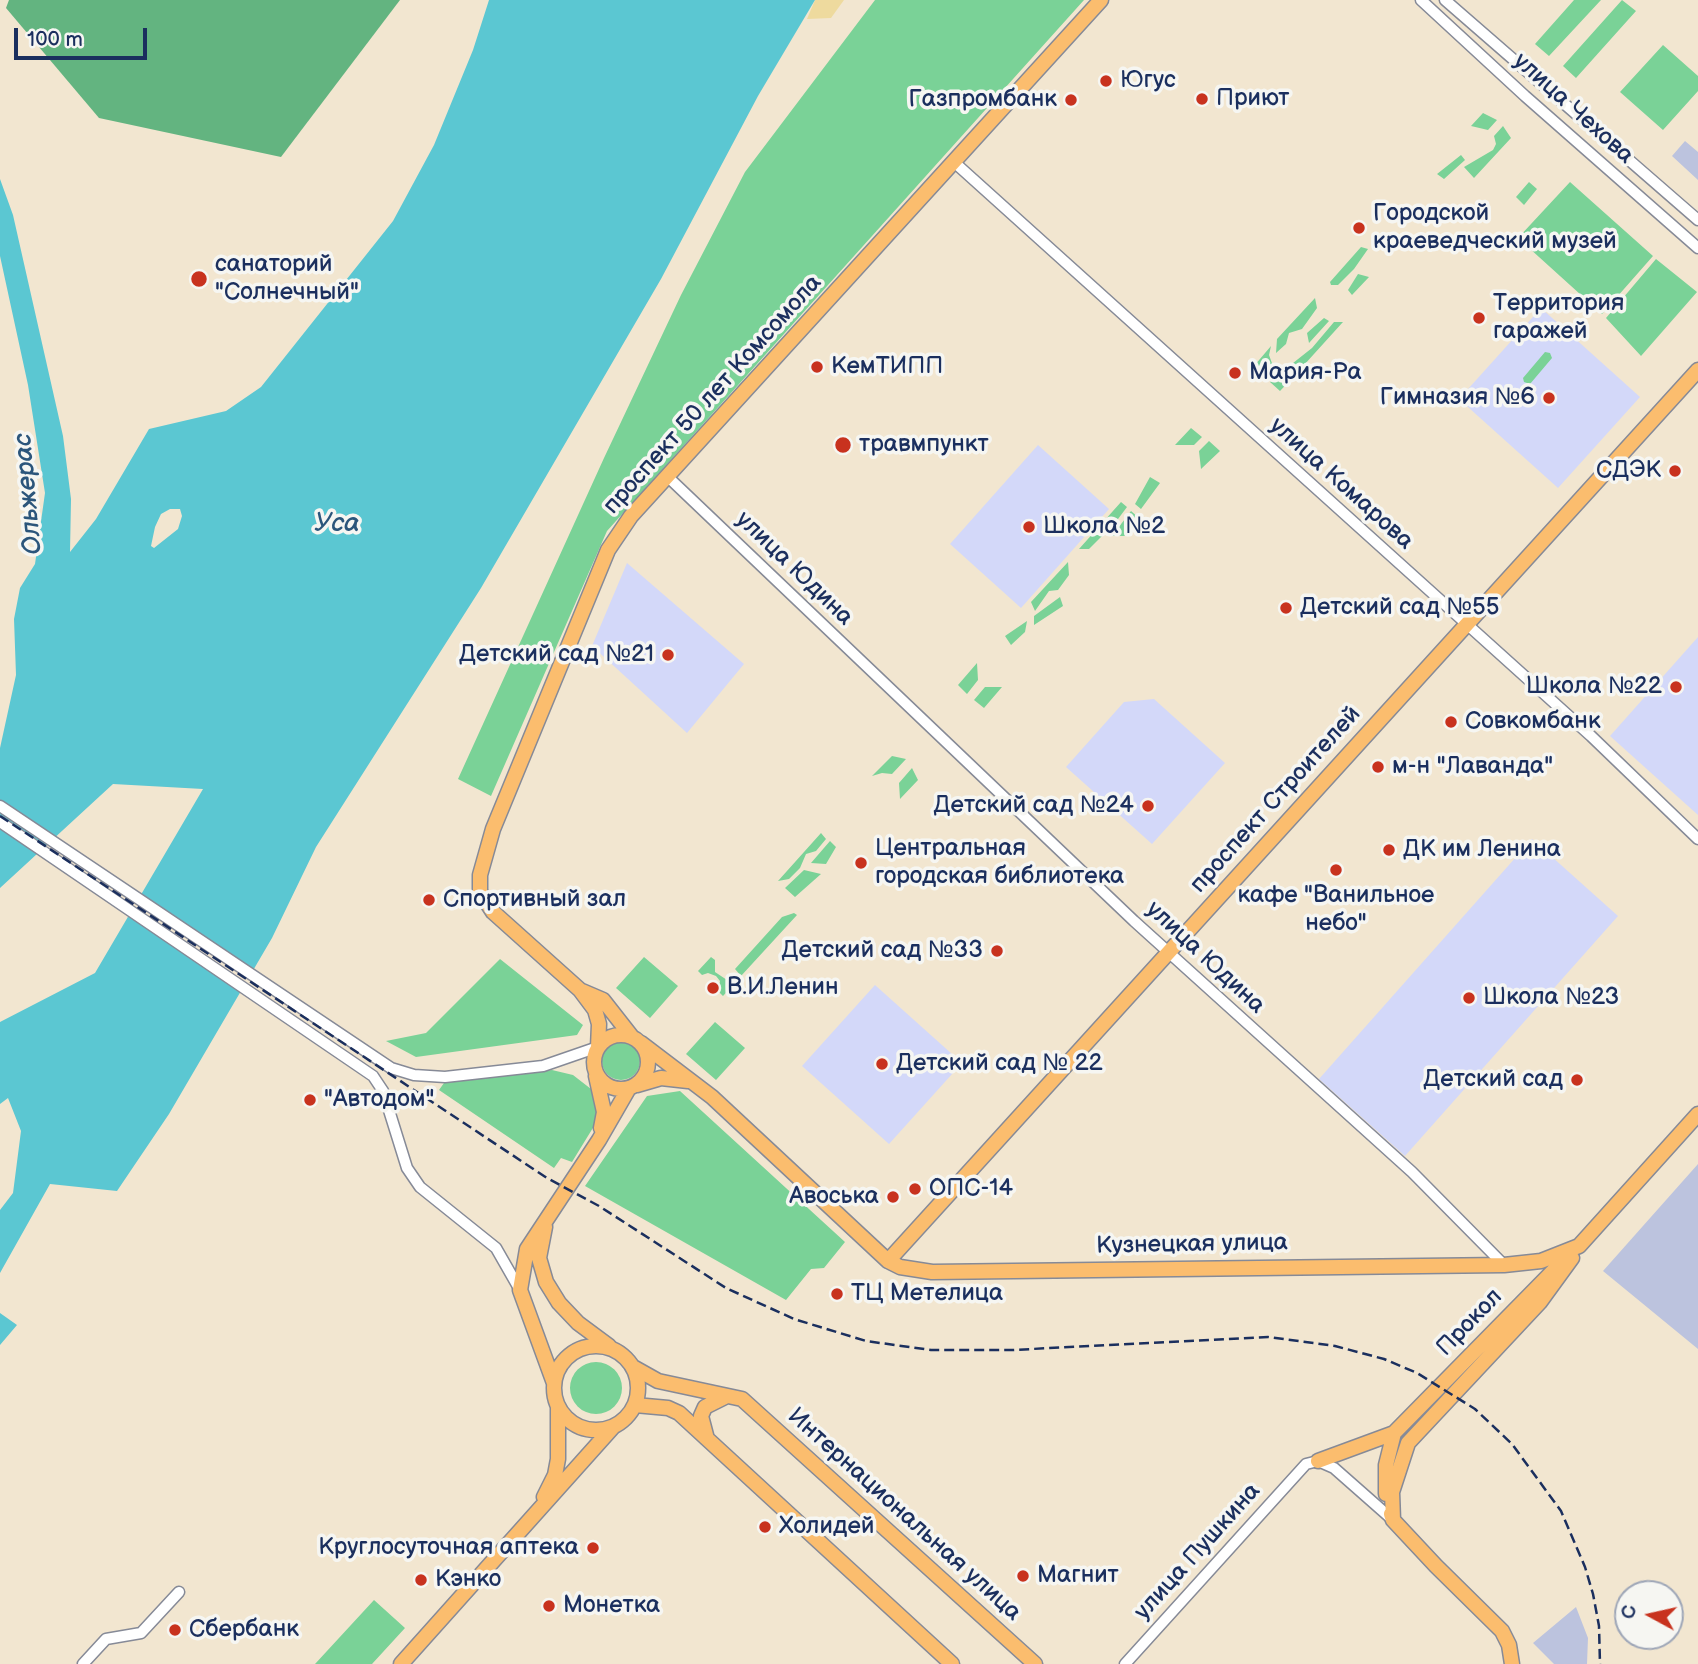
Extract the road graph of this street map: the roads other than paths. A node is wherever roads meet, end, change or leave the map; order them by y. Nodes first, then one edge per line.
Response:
1 (1101, 0) edge
2 (1421, 0) edge
3 (1445, 0) edge
4 (1518, 64) junction
5 (1506, 78) junction
6 (1559, 99) junction
7 (1545, 114) junction
8 (954, 162) junction
9 (1698, 220) edge
10 (1698, 248) edge
11 (1698, 370) edge
12 (668, 477) junction
13 (1465, 625) junction
14 (0, 806) edge
15 (0, 822) edge
16 (1698, 839) edge
17 (1168, 953) junction
18 (580, 990) junction
19 (637, 1040) junction
20 (598, 1047) junction
21 (596, 1072) junction
22 (696, 1084) junction
23 (632, 1087) junction
24 (1698, 1114) edge
25 (599, 1140) junction
26 (546, 1219) junction
27 (1580, 1246) junction
28 (888, 1261) junction
29 (1506, 1265) junction
30 (520, 1290) junction
31 (1533, 1291) junction
32 (610, 1347) junction
33 (633, 1367) junction
34 (554, 1383) junction
35 (725, 1397) junction
36 (635, 1405) junction
37 (558, 1406) junction
38 (613, 1427) junction
39 (1394, 1433) junction
40 (707, 1441) junction
41 (1318, 1461) junction
42 (534, 1517) junction
43 (1393, 1520) junction
44 (179, 1592) dead end
45 (83, 1664) edge
46 (401, 1664) edge
47 (952, 1664) edge
48 (1035, 1664) edge
49 (1125, 1664) edge
50 (1512, 1664) edge

1 - 8 main road, проспект 50 лет Комсомола
2 - 5 street, улица Чехова
3 - 4 street, улица Чехова
4 - 5 street
4 - 6 street, улица Чехова
5 - 7 street, улица Чехова
6 - 7 street
6 - 9 street, улица Чехова
7 - 10 street, улица Чехова
8 - 12 main road, проспект 50 лет Комсомола
8 - 13 street, улица Комарова
11 - 13 main road, проспект Строителей
12 - 17 street, улица Юдина
12 - 18 main road, проспект 50 лет Комсомола
13 - 16 street, улица Комарова
13 - 17 main road, проспект Строителей
14 - 20 street
15 - 30 street
17 - 28 main road, проспект Строителей
17 - 29 street, улица Юдина
18 - 19 main road, Кузнецкая улица
18 - 20 main road
19 - 20 main road
19 - 22 main road, Кузнецкая улица
19 - 23 main road
20 - 21 main road
21 - 23 main road
21 - 25 main road
22 - 23 main road
22 - 28 main road, Кузнецкая улица
23 - 25 main road
24 - 27 main road, Кузнецкая улица
25 - 26 main road
26 - 30 main road
26 - 32 main road
27 - 29 main road, Кузнецкая улица
27 - 31 main road, Прокол
27 - 43 main road
28 - 29 main road, Кузнецкая улица
29 - 31 main road
30 - 34 main road
31 - 39 main road, Прокол
32 - 33 main road
32 - 34 main road
33 - 35 main road
33 - 36 main road
34 - 37 main road
35 - 40 main road
35 - 48 main road, Интернациональная улица
36 - 38 main road
36 - 40 main road
37 - 38 main road
37 - 42 main road
38 - 42 main road
39 - 41 main road
39 - 43 main road
40 - 47 main road
41 - 43 street
41 - 49 street, улица Пушкина
42 - 46 main road
43 - 50 main road
44 - 45 street

